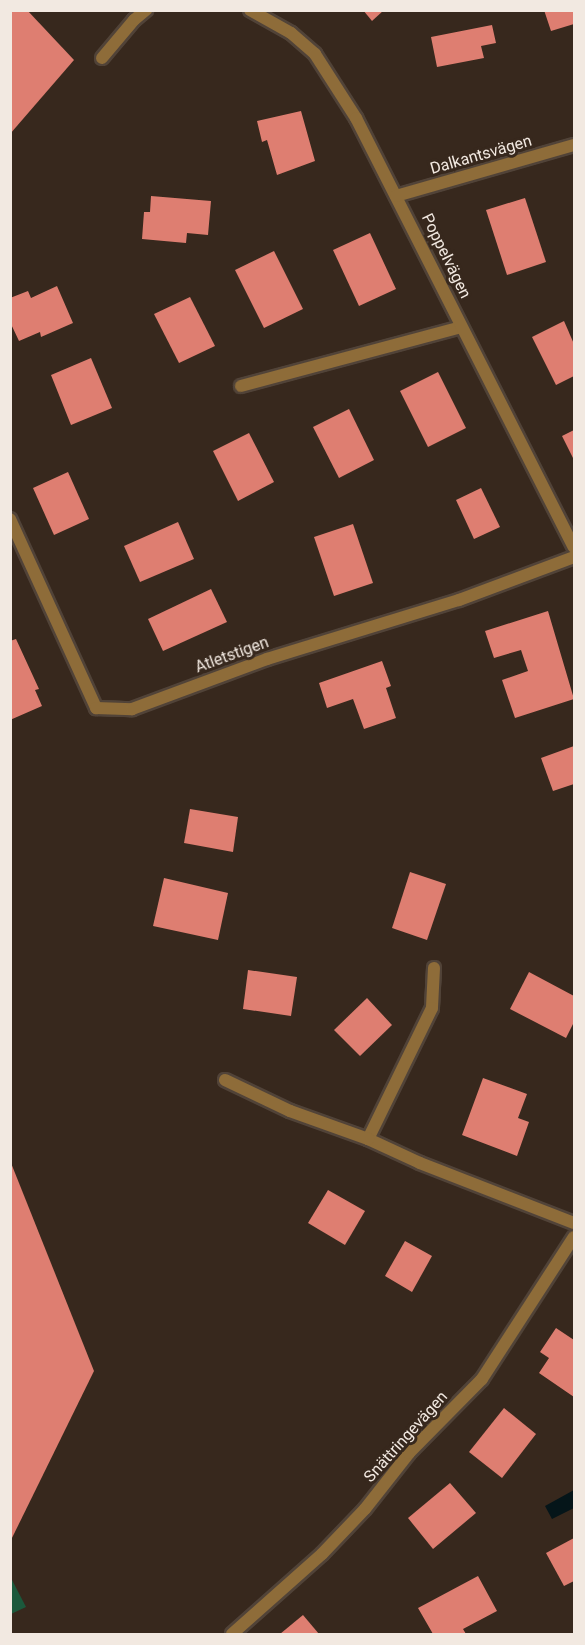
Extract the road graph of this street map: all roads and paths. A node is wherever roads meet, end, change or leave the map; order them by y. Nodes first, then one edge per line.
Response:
1 (146, 10) edge
2 (250, 10) edge
3 (102, 58) dead end
4 (574, 145) edge
5 (396, 196) junction
6 (461, 327) junction
7 (241, 386) dead end
8 (10, 519) edge
9 (574, 547) edge
10 (574, 557) edge
11 (434, 968) dead end
12 (225, 1080) dead end
13 (368, 1139) junction
14 (574, 1223) edge
15 (574, 1237) edge
16 (232, 1635) edge

1 - 3 street
2 - 5 street, Poppelvägen
4 - 5 street, Dalkantsvägen
5 - 6 street, Poppelvägen
6 - 7 street
6 - 9 street, Poppelvägen
8 - 10 street, Atletstigen
11 - 13 street
12 - 13 street
13 - 14 street
15 - 16 street, Snättringevägen

